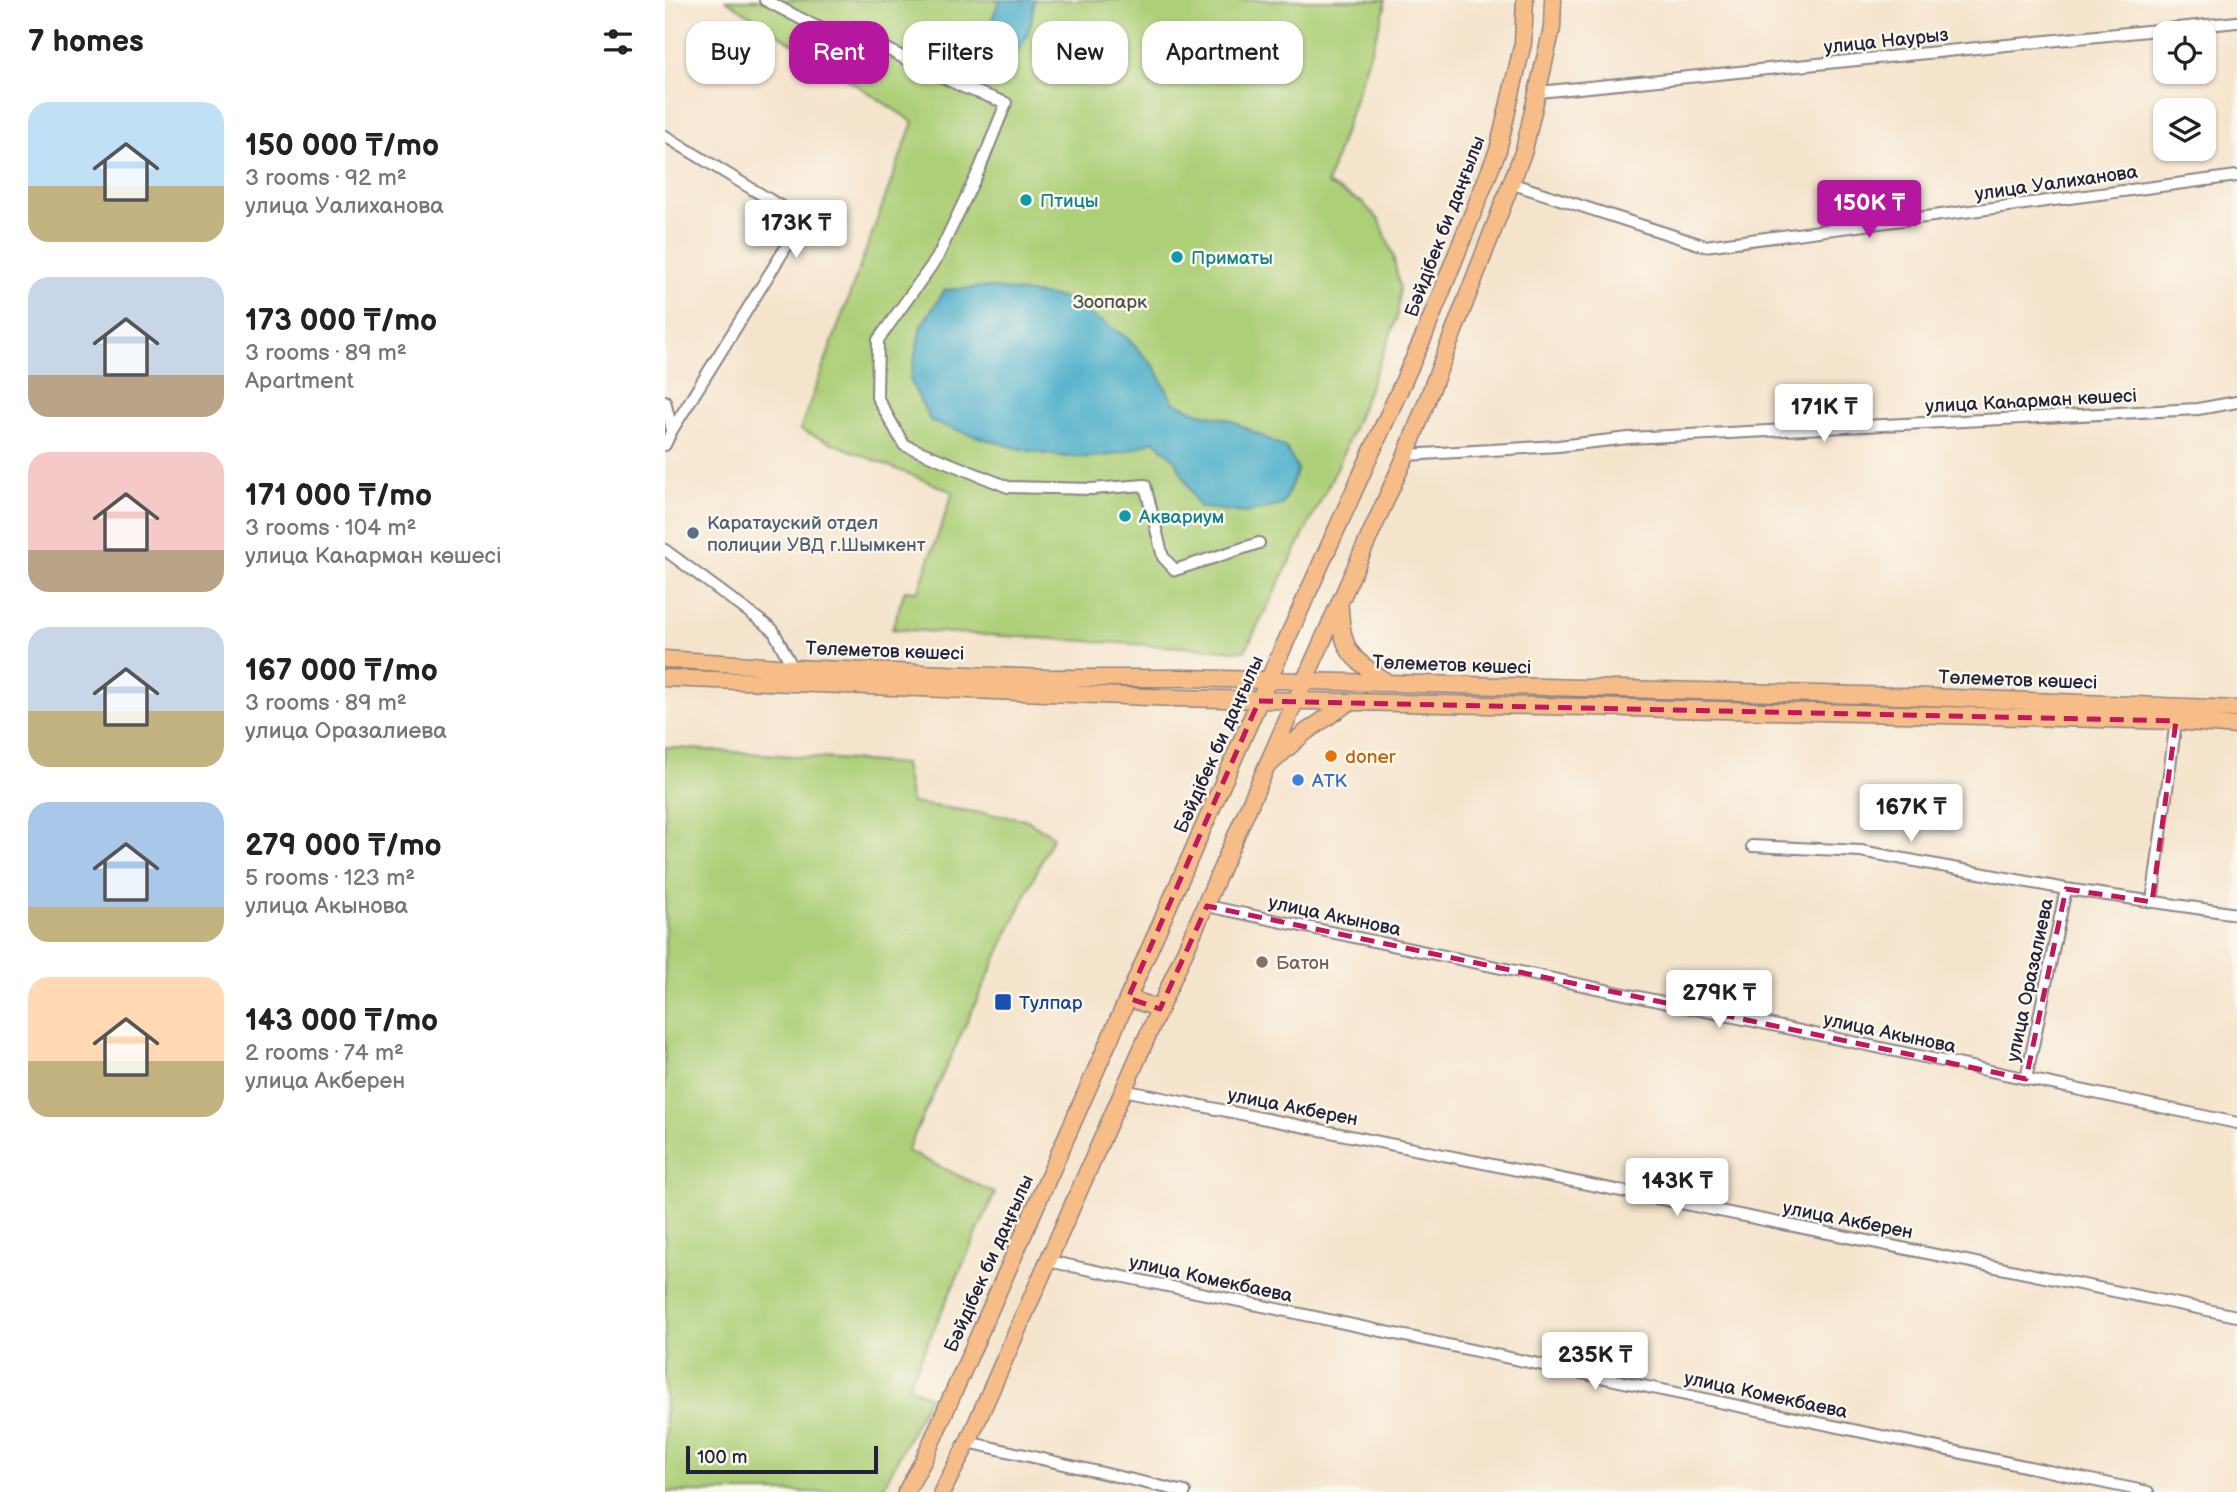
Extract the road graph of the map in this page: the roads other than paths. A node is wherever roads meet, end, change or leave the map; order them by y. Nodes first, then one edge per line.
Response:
1 (765, 0) edge
2 (1525, 0) edge
3 (1553, 0) edge
4 (2237, 22) edge
5 (1539, 92) junction
6 (665, 135) edge
7 (2237, 176) edge
8 (1513, 184) junction
9 (665, 401) edge
10 (2237, 402) edge
11 (672, 430) junction
12 (665, 445) edge
13 (1406, 455) junction
14 (1259, 543) dead end
15 (665, 551) edge
16 (1339, 604) junction
17 (665, 659) edge
18 (793, 667) junction
19 (665, 678) edge
20 (1268, 681) junction
21 (1305, 682) junction
22 (1388, 683) junction
23 (1259, 701) junction
24 (1295, 702) junction
25 (1348, 703) junction
26 (2237, 709) edge
27 (2176, 722) junction
28 (2237, 726) edge
29 (1266, 769) junction
30 (1752, 846) dead end
31 (2066, 889) junction
32 (2152, 902) junction
33 (1207, 906) junction
34 (2237, 915) edge
35 (1128, 998) junction
36 (1160, 1009) junction
37 (2026, 1079) junction
38 (1123, 1090) junction
39 (2237, 1123) edge
40 (1048, 1261) junction
41 (2237, 1316) edge
42 (968, 1442) junction
43 (906, 1492) edge
44 (942, 1492) edge
45 (1185, 1492) edge
46 (2148, 1492) edge

1 - 14 street
2 - 20 main road, Бәйдібек би даңғылы
3 - 5 main road
4 - 5 street, улица Наурыз
5 - 8 main road
6 - 11 street
7 - 8 street, улица Уалиханова
8 - 13 main road
9 - 11 street
10 - 13 street, улица Каһарман көшесі
11 - 12 street
13 - 16 main road
15 - 18 street
16 - 21 main road
16 - 22 main road
17 - 18 main road, Төлеметов көшесі
18 - 20 main road, Төлеметов көшесі
19 - 23 main road, Төлеметов көшесі
20 - 21 main road, Төлеметов көшесі
20 - 23 main road, Бәйдібек би даңғылы
21 - 22 main road, Төлеметов көшесі
21 - 24 main road
22 - 26 main road, Төлеметов көшесі
23 - 24 main road, Төлеметов көшесі
23 - 35 main road, Бәйдібек би даңғылы
24 - 25 main road, Төлеметов көшесі
24 - 29 main road
25 - 27 main road, Төлеметов көшесі
25 - 29 main road
27 - 28 main road, Төлеметов көшесі
27 - 32 street
29 - 33 main road
30 - 31 street, улица Оразалиева
31 - 32 street, улица Оразалиева
31 - 37 street, улица Оразалиева
32 - 34 street, улица Оразалиева
33 - 36 main road
33 - 37 street, улица Акынова
35 - 36 main road
35 - 43 main road, Бәйдібек би даңғылы
36 - 38 main road
37 - 39 street, улица Акынова
38 - 40 main road
38 - 41 street, улица Акберен
40 - 42 main road
40 - 46 street, улица Комекбаева
42 - 44 main road
42 - 45 street

